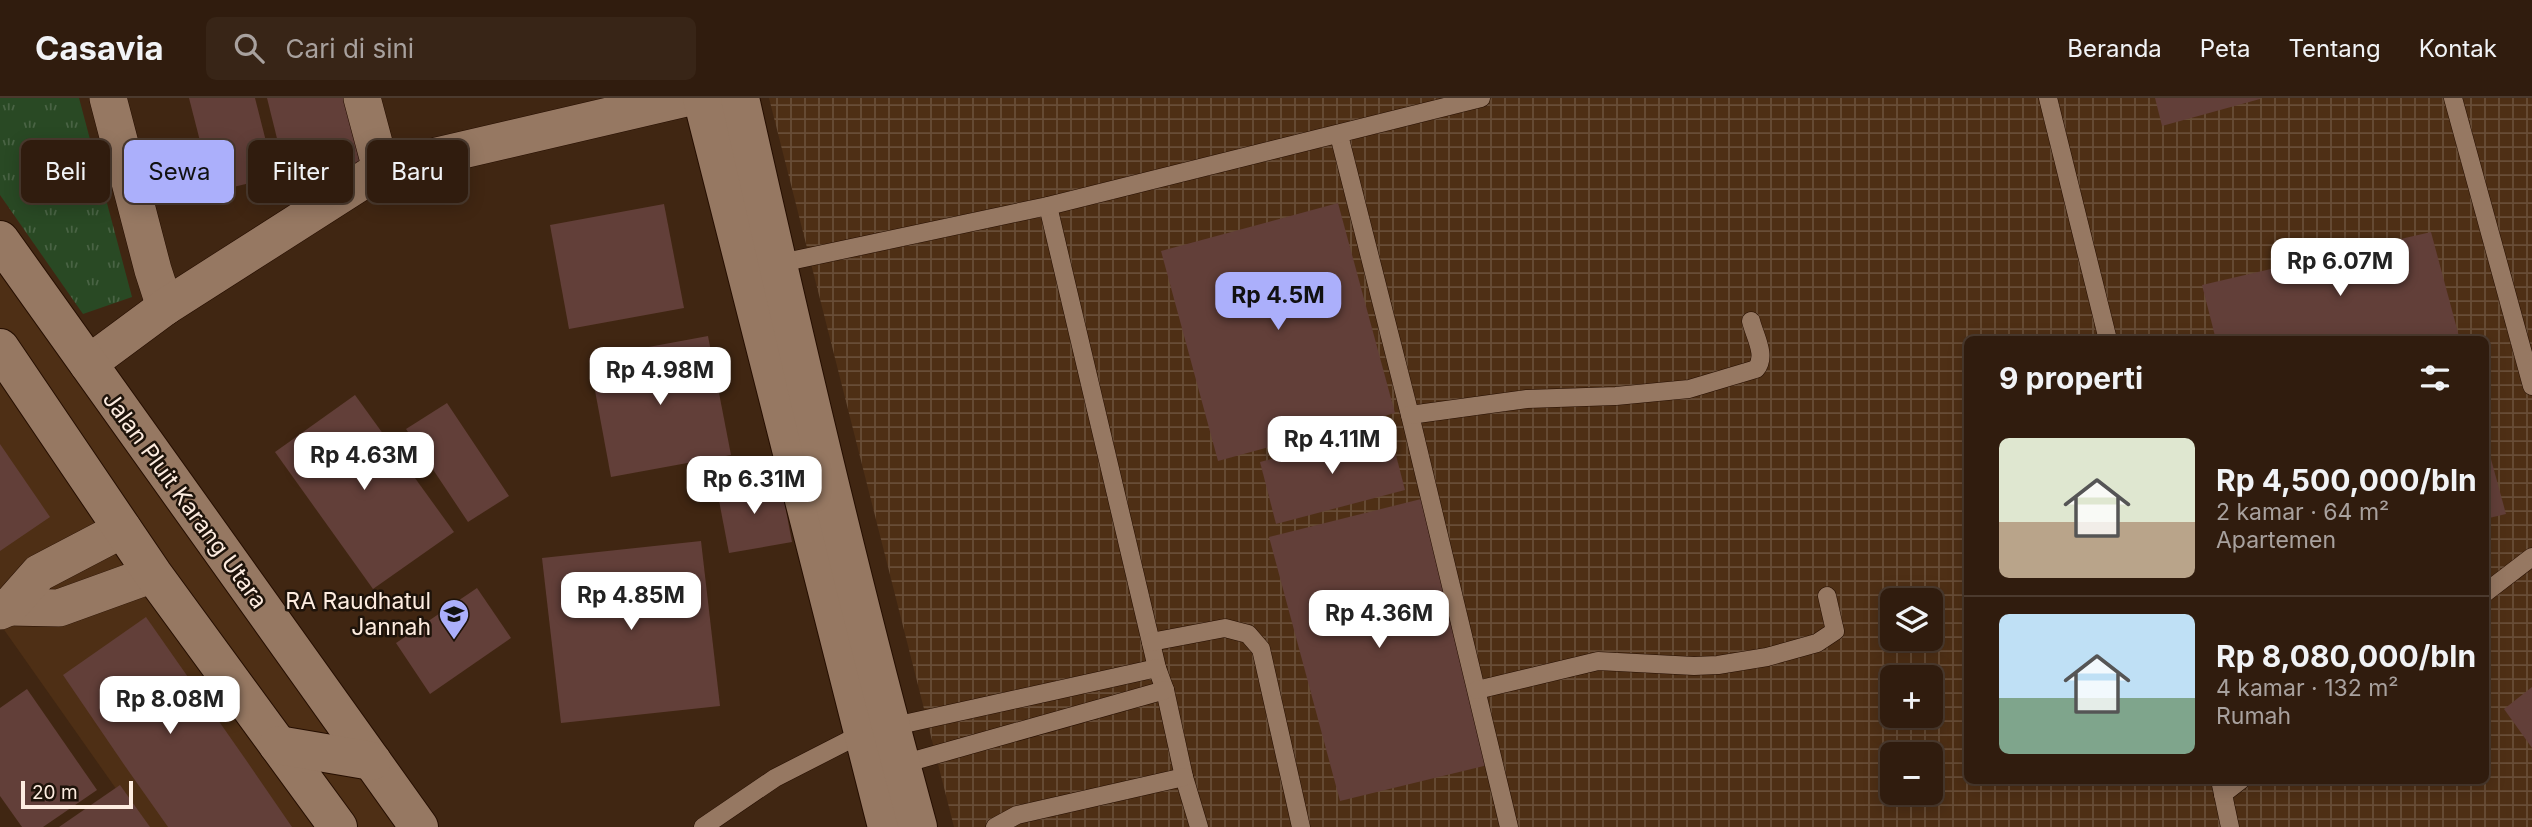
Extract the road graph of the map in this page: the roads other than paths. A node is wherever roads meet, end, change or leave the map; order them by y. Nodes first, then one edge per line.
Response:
1 (108, 98) edge
2 (362, 98) edge
3 (686, 98) edge
4 (702, 98) edge
5 (740, 98) edge
6 (1481, 98) edge
7 (2048, 98) edge
8 (2453, 98) edge
9 (1339, 135) junction
10 (373, 140) edge
11 (468, 149) edge
12 (367, 178) edge
13 (1048, 206) junction
14 (0, 240) edge
15 (761, 267) junction
16 (165, 307) junction
17 (1751, 321) dead end
18 (2107, 336) edge
19 (0, 348) edge
20 (88, 364) junction
21 (2532, 386) edge
22 (1410, 415) junction
23 (123, 529) junction
24 (2532, 557) edge
25 (153, 574) junction
26 (2489, 590) edge
27 (1827, 596) dead end
28 (5, 609) edge
29 (1151, 642) junction
30 (1157, 668) junction
31 (1165, 690) junction
32 (1477, 690) junction
33 (877, 730) junction
34 (278, 745) junction
35 (372, 761) junction
36 (888, 769) junction
37 (1184, 777) junction
38 (2221, 787) edge
39 (338, 827) edge
40 (419, 827) edge
41 (704, 827) edge
42 (887, 827) edge
43 (918, 827) edge
44 (995, 827) edge
45 (1199, 827) edge
46 (1301, 827) edge
47 (1509, 827) edge
48 (2230, 827) edge

1 - 16 street
2 - 10 street
3 - 11 street
4 - 15 street
5 - 15 street
6 - 9 lane
7 - 18 lane
8 - 21 lane
9 - 13 lane
9 - 22 lane
12 - 16 street
13 - 15 lane
13 - 29 lane
14 - 20 street, Jalan Pluit Karang Utara
15 - 33 street
16 - 20 street
17 - 22 lane
19 - 23 street
20 - 35 street, Jalan Pluit Karang Utara
22 - 32 lane
23 - 25 street
23 - 28 street
24 - 26 lane
25 - 28 street
25 - 34 street
27 - 32 lane
29 - 30 lane
29 - 46 lane
30 - 31 lane
30 - 33 lane
31 - 36 lane
31 - 37 lane
32 - 47 lane
33 - 36 street
33 - 41 lane
34 - 35 street
34 - 39 street
35 - 40 street, Jalan Pluit Karang Utara
36 - 42 street
36 - 43 street
37 - 44 lane
37 - 45 lane
38 - 48 lane

